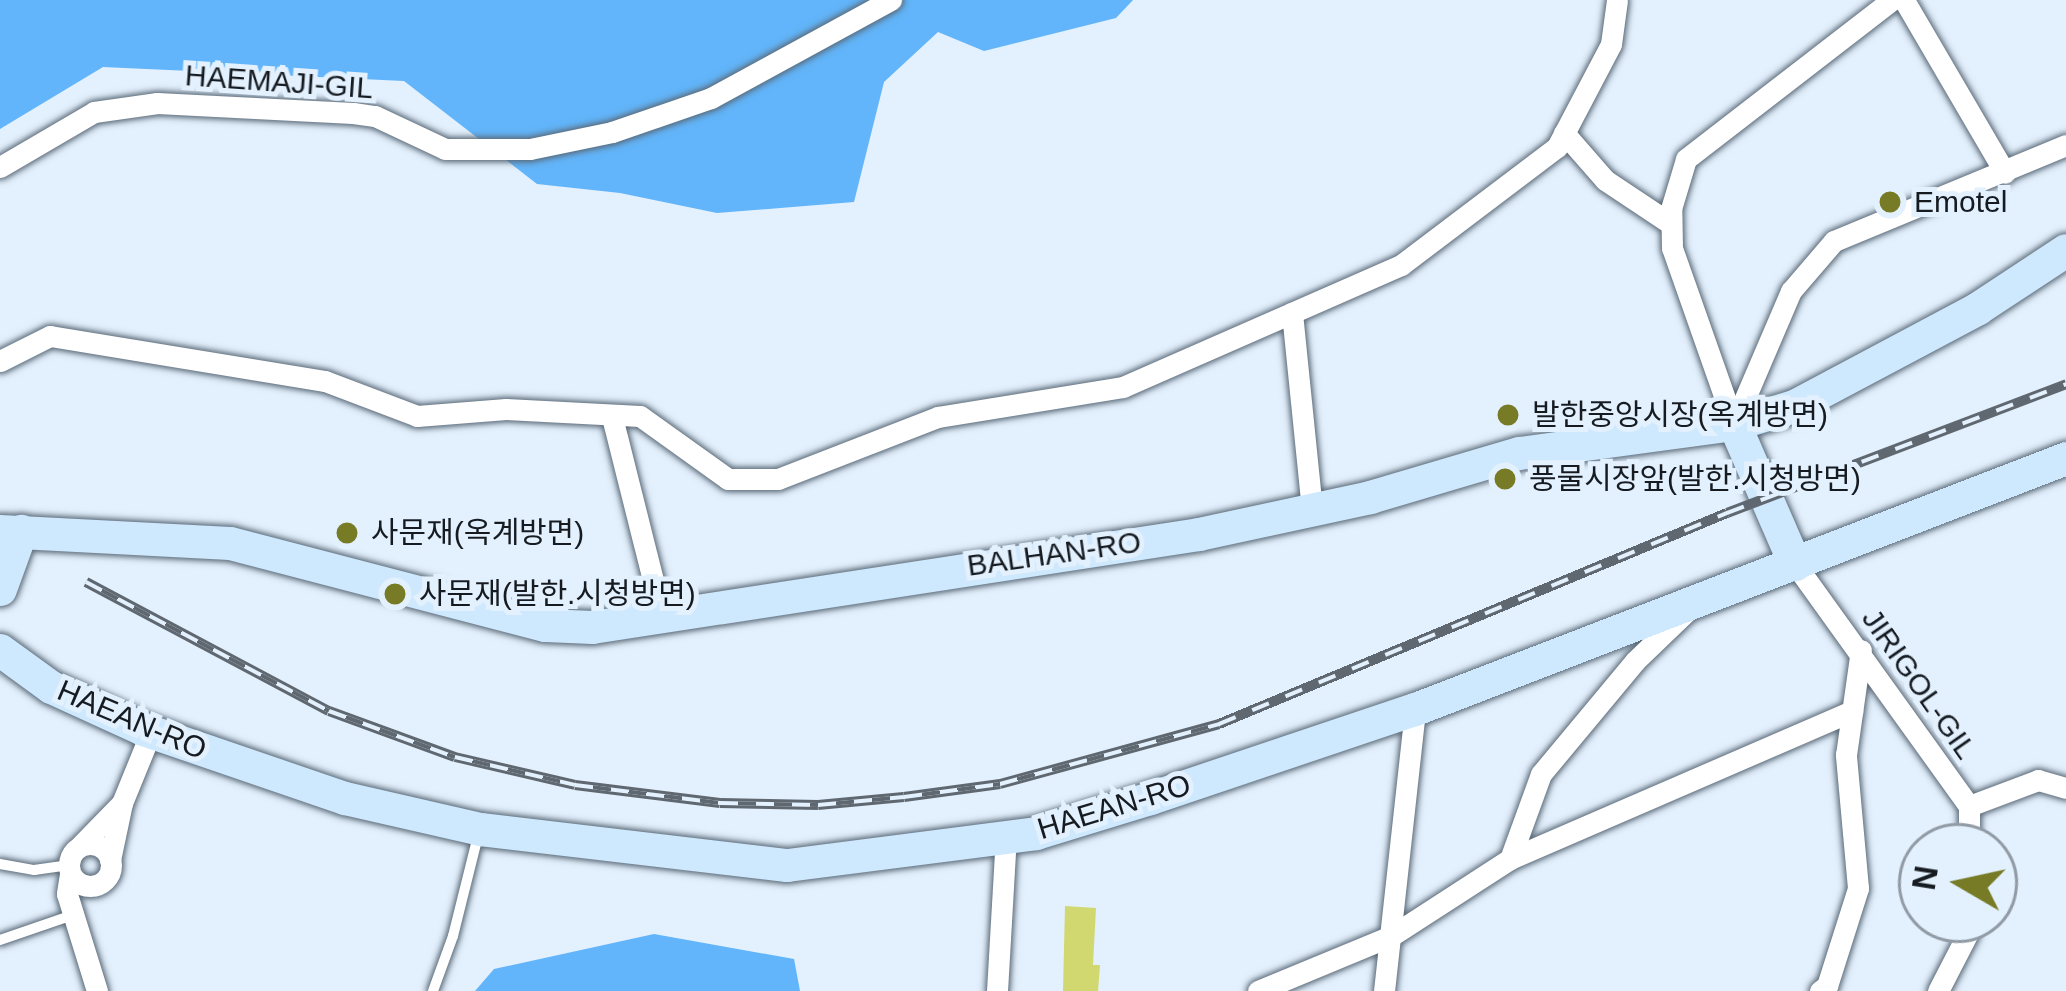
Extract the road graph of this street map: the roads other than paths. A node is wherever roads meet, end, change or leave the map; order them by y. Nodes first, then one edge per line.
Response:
1 (891, 0) edge
2 (1617, 0) edge
3 (1892, 0) edge
4 (1904, 0) edge
5 (1564, 134) junction
6 (2066, 145) edge
7 (0, 167) edge
8 (2005, 173) junction
9 (1671, 224) junction
10 (2066, 250) edge
11 (1292, 313) junction
12 (0, 361) edge
13 (612, 417) junction
14 (1734, 424) junction
15 (2066, 458) edge
16 (1312, 510) junction
17 (11, 531) edge
18 (1796, 564) junction
19 (0, 589) edge
20 (1697, 602) junction
21 (662, 616) junction
22 (0, 650) edge
23 (1861, 650) junction
24 (1415, 709) junction
25 (1852, 711) junction
26 (151, 732) junction
27 (2066, 788) edge
28 (122, 803) junction
29 (1969, 806) junction
30 (1969, 823) edge
31 (480, 829) junction
32 (1006, 835) junction
33 (81, 845) junction
34 (1510, 860) junction
35 (0, 864) edge
36 (69, 869) junction
37 (106, 871) junction
38 (73, 915) junction
39 (1390, 936) junction
40 (0, 940) edge
41 (1963, 943) edge
42 (97, 991) edge
43 (433, 991) edge
44 (998, 991) edge
45 (1258, 991) edge
46 (1384, 991) edge
47 (1820, 991) edge
48 (1938, 991) edge

1 - 7 street, HAEMAJI-GIL
2 - 5 street
3 - 9 street
4 - 8 street
5 - 9 street
5 - 11 street
6 - 8 street
8 - 14 street
9 - 14 street
10 - 14 street, BALHAN-RO
11 - 13 street
11 - 16 street
12 - 13 street
13 - 21 street
14 - 16 street, BALHAN-RO
14 - 18 street
15 - 18 street, HAEAN-RO
16 - 21 street, BALHAN-RO
17 - 19 street
17 - 21 street, BALHAN-RO
18 - 20 street, HAEAN-RO
18 - 23 street, JIRIGOL-GIL
20 - 24 street, HAEAN-RO
20 - 34 street
22 - 26 street, HAEAN-RO
23 - 25 street
23 - 29 street, JIRIGOL-GIL
24 - 32 street, HAEAN-RO
24 - 39 street
25 - 34 street
25 - 47 street
26 - 28 street
26 - 31 street, HAEAN-RO
27 - 29 street
28 - 33 street
28 - 37 street
29 - 30 street, JIRIGOL-GIL
31 - 32 street, HAEAN-RO
31 - 43 lane
32 - 44 street
33 - 36 street
33 - 37 street
34 - 39 street
35 - 36 lane
36 - 37 street
36 - 38 street
37 - 38 street
38 - 40 lane
38 - 42 street
39 - 45 street
39 - 46 street
41 - 48 street

